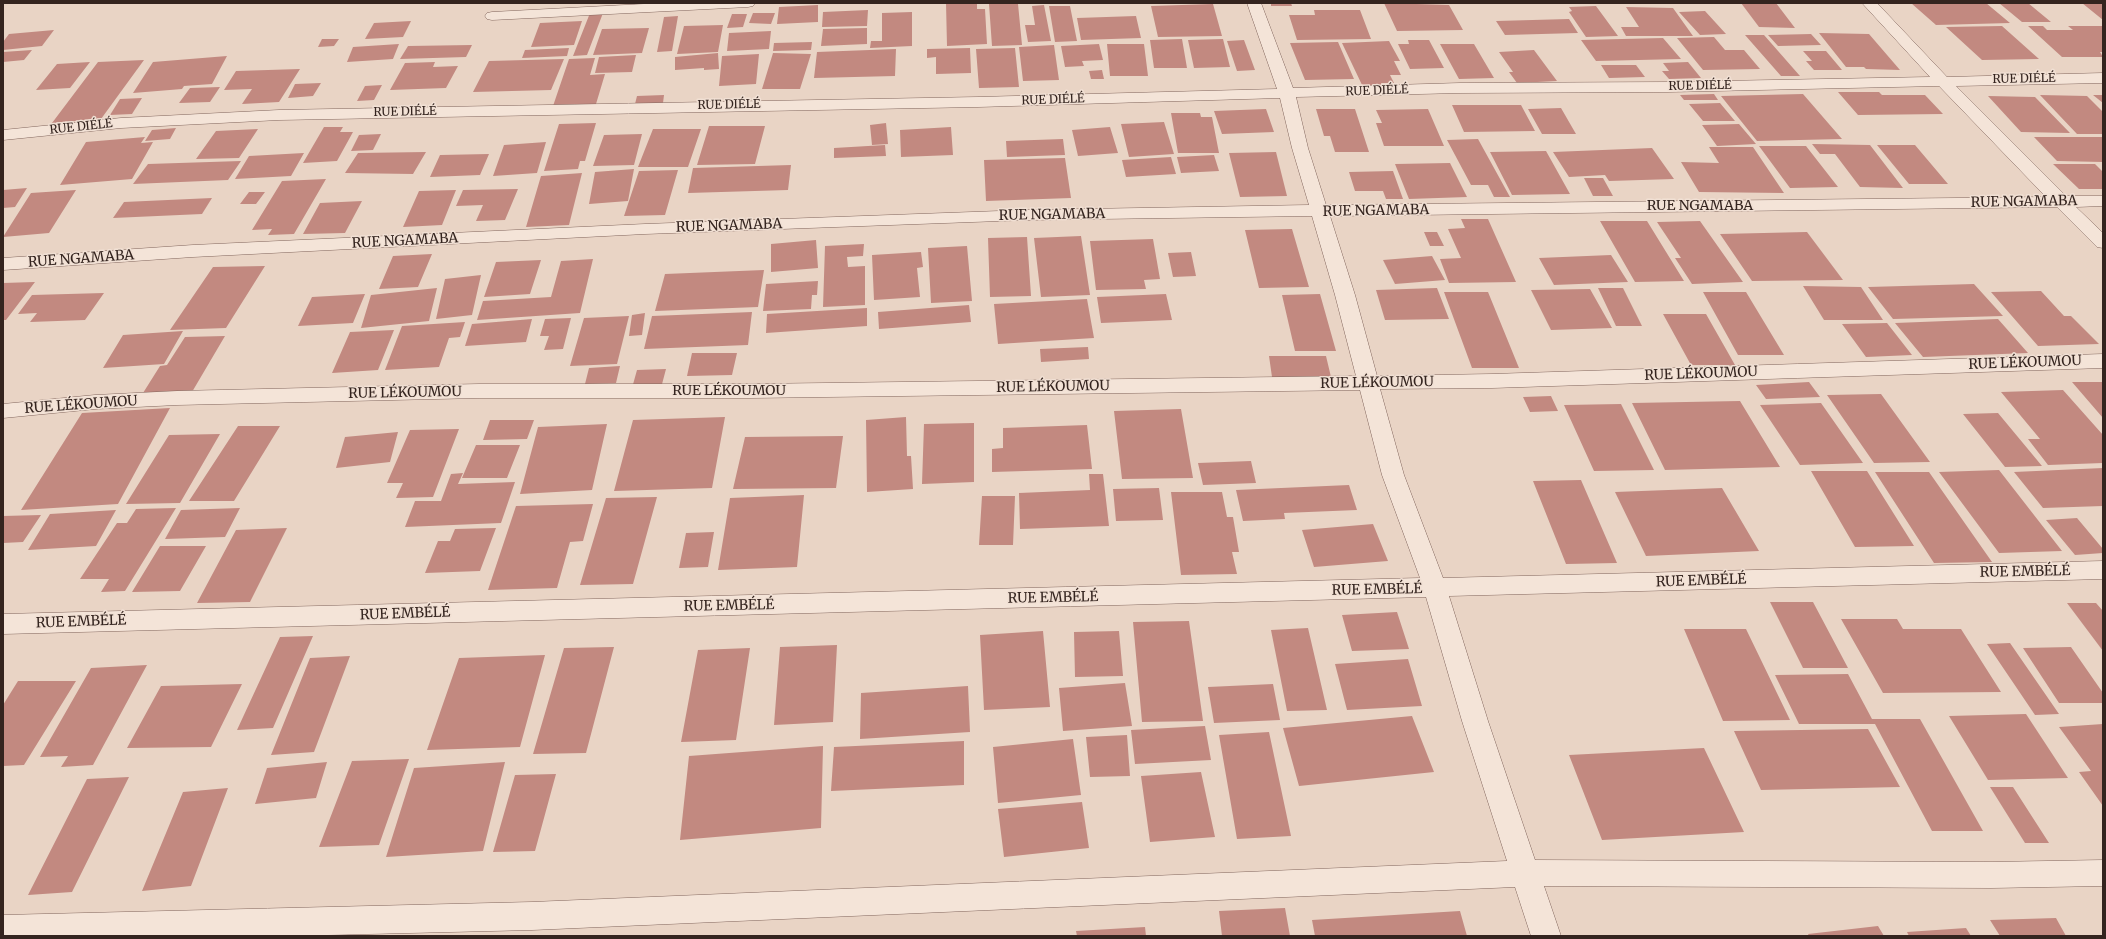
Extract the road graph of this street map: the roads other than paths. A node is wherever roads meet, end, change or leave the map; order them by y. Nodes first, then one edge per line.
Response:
1 (748, 3) edge
2 (1254, 3) edge
3 (1869, 3) edge
4 (492, 16) dead end
5 (2103, 78) edge
6 (1943, 80) junction
7 (1287, 94) junction
8 (3, 135) edge
9 (2103, 201) edge
10 (2063, 202) junction
11 (1319, 212) junction
12 (2103, 243) edge
13 (3, 264) edge
14 (2103, 361) edge
15 (1368, 383) junction
16 (3, 411) edge
17 (2103, 570) edge
18 (1435, 588) junction
19 (3, 624) edge
20 (1526, 873) junction
21 (2103, 873) edge
22 (3, 929) edge
23 (1546, 936) edge

1 - 4 street
2 - 7 street
3 - 6 street
5 - 6 street, RUE DIÉLÉ
6 - 7 street, RUE DIÉLÉ
6 - 10 street
7 - 8 street, RUE DIÉLÉ
7 - 11 street
9 - 10 street, RUE NGAMABA
10 - 11 street, RUE NGAMABA
10 - 12 street
11 - 13 street, RUE NGAMABA
11 - 15 street
14 - 15 street, RUE LÉKOUMOU
15 - 16 street, RUE LÉKOUMOU
15 - 18 street
17 - 18 street, RUE EMBÉLÉ
18 - 19 street, RUE EMBÉLÉ
18 - 20 street
20 - 21 street
20 - 22 street
20 - 23 street

